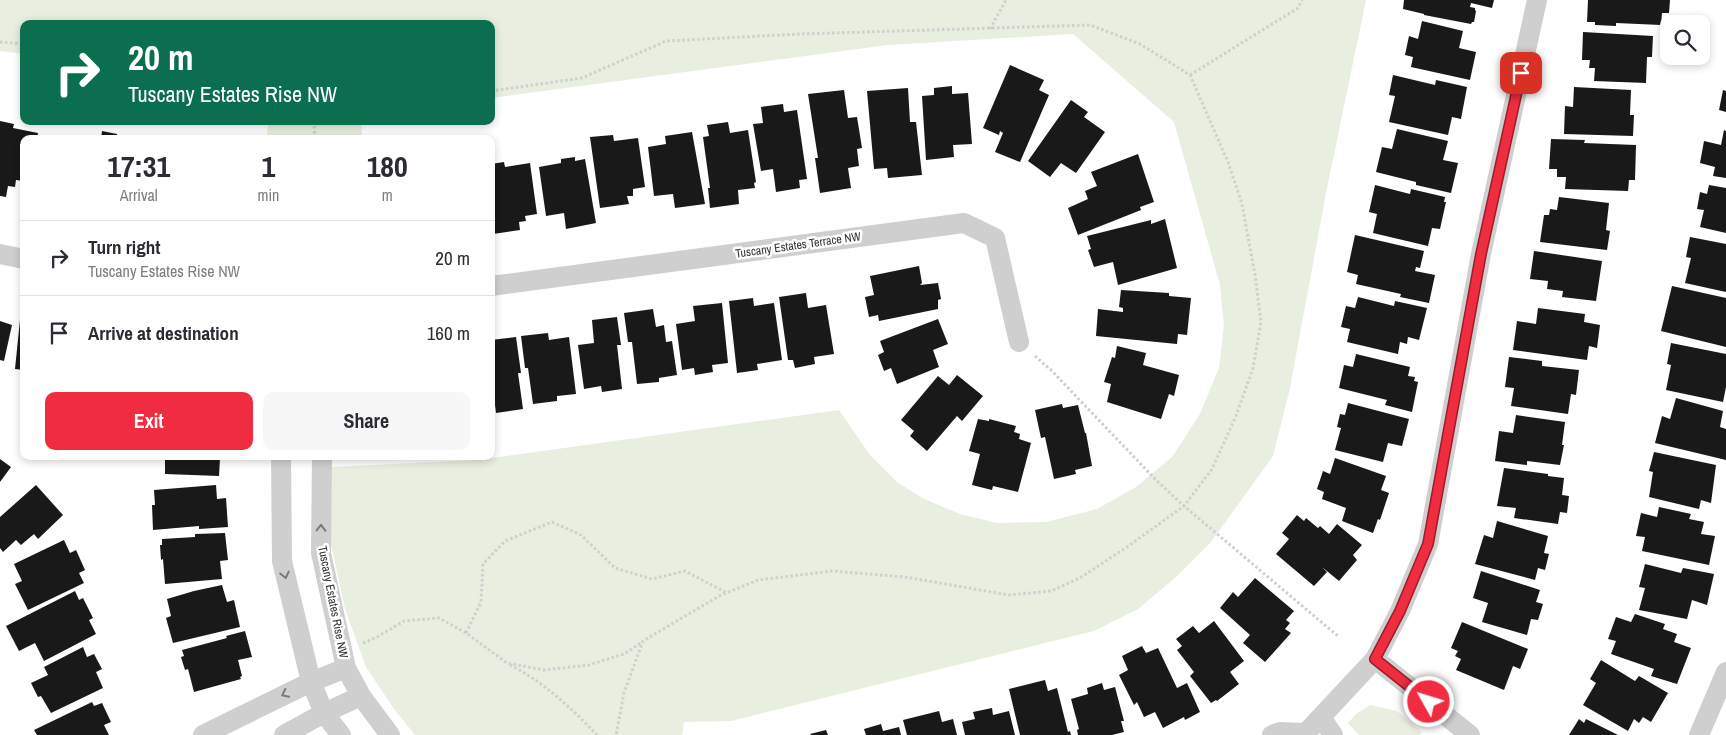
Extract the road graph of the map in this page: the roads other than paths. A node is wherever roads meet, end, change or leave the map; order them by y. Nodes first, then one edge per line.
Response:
1 (1537, 0) edge
2 (0, 254) edge
3 (20, 257) edge
4 (495, 285) edge
5 (1019, 342) road end
6 (281, 460) edge
7 (322, 460) edge
8 (1375, 659) junction
9 (346, 668) junction
10 (1726, 672) edge
11 (311, 682) junction
12 (361, 696) junction
13 (324, 713) junction
14 (1321, 717) junction
15 (1304, 734) edge
16 (203, 735) edge
17 (284, 735) edge
18 (341, 735) edge
19 (390, 735) edge
20 (1272, 735) edge
21 (1334, 735) edge
22 (1470, 735) edge
23 (1699, 735) edge

1 - 8 street
2 - 3 street
4 - 5 street, Tuscany Estates Terrace NW
6 -> 11 street
9 -> 7 street, Tuscany Estates Rise NW
8 - 14 street
8 - 22 street
9 - 11 street
9 - 12 street, Tuscany Estates Rise NW
10 - 23 street
11 - 13 street
11 -> 16 street
12 - 13 street
12 - 19 street, Tuscany Estates Rise NW
13 - 17 street
13 - 18 street
14 - 15 street
14 - 21 street
15 - 20 street

